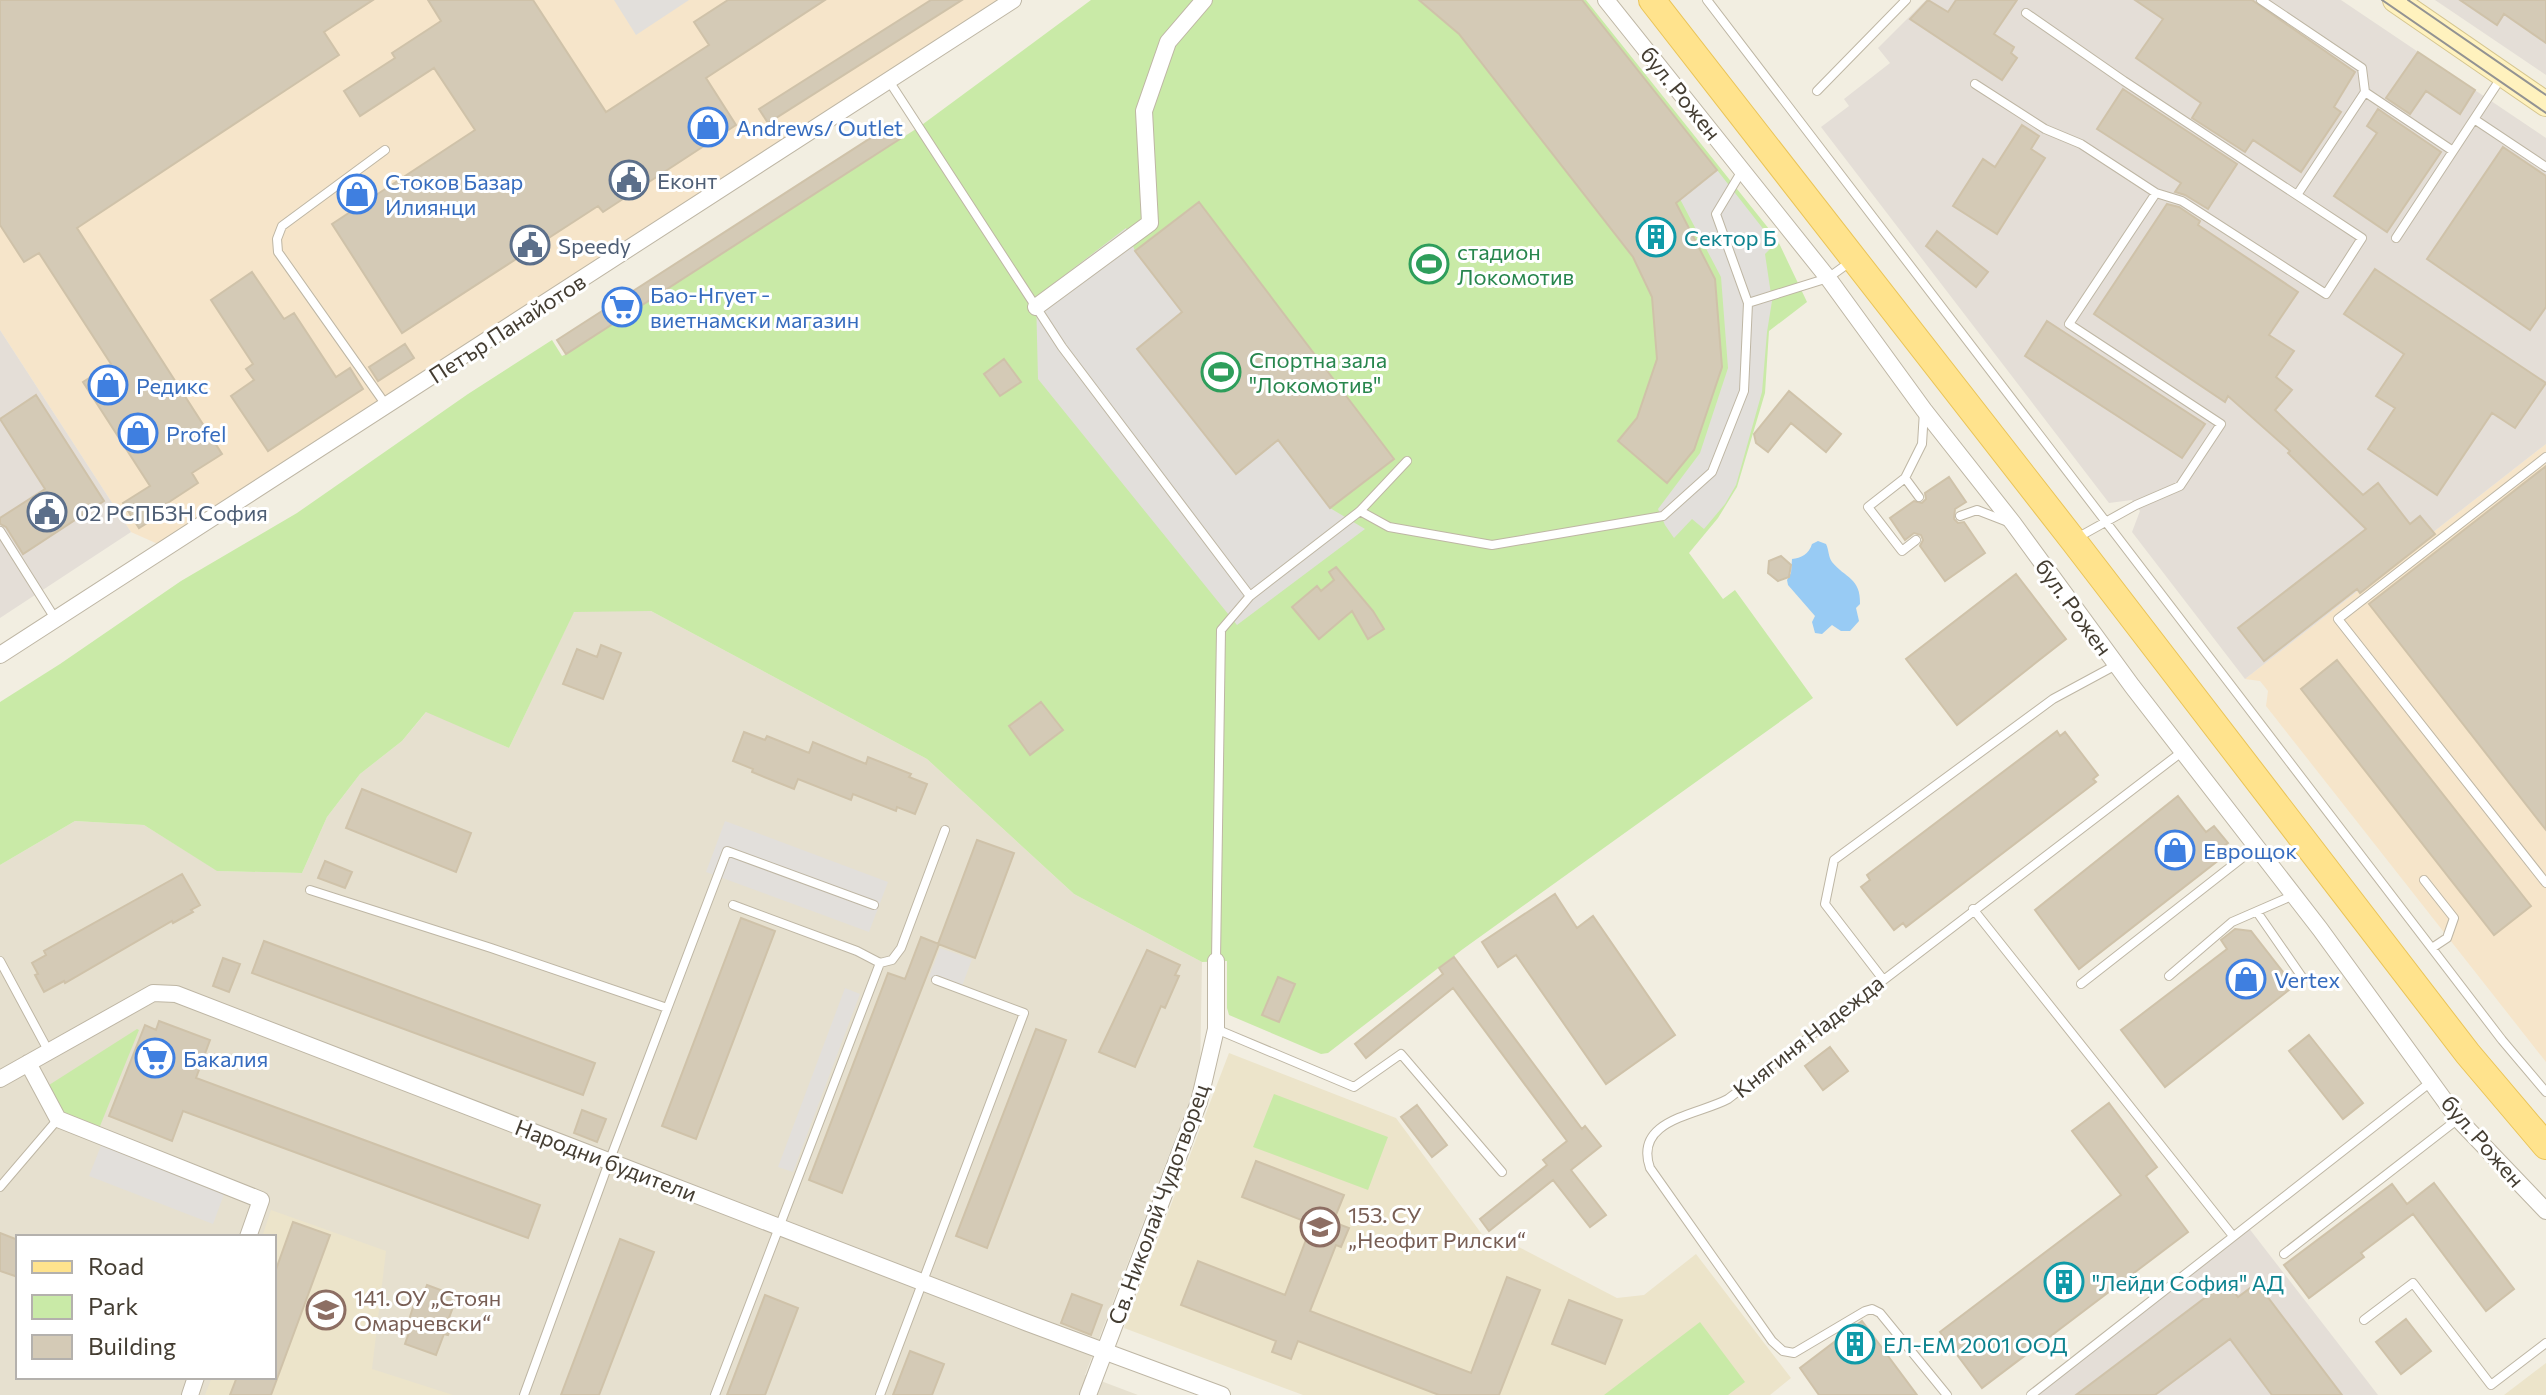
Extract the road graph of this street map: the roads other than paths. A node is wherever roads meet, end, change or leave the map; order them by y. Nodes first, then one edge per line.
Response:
1 (1013, 0) edge
2 (1204, 0) edge
3 (1606, 0) edge
4 (1652, 0) edge
5 (1707, 0) edge
6 (1906, 0) edge
7 (2261, 0) edge
8 (2395, 0) edge
9 (2026, 13) dead end
10 (2503, 74) junction
11 (889, 81) junction
12 (1975, 84) dead end
13 (1817, 91) dead end
14 (2365, 92) junction
15 (2546, 104) edge
16 (2474, 119) junction
17 (385, 150) dead end
18 (2453, 151) junction
19 (2546, 167) edge
20 (1743, 169) junction
21 (2156, 193) junction
22 (2297, 195) junction
23 (2396, 238) dead end
24 (1853, 259) junction
25 (1828, 278) junction
26 (1748, 303) junction
27 (1036, 307) junction
28 (387, 406) junction
29 (1924, 410) junction
30 (2546, 457) edge
31 (1407, 461) dead end
32 (1905, 478) junction
33 (1919, 497) dead end
34 (1360, 511) junction
35 (1960, 516) dead end
36 (2108, 522) junction
37 (2013, 523) junction
38 (0, 531) edge
39 (1916, 540) dead end
40 (2073, 540) junction
41 (1250, 596) junction
42 (56, 620) junction
43 (0, 655) edge
44 (2117, 664) junction
45 (2183, 751) junction
46 (945, 830) dead end
47 (2257, 847) junction
48 (2424, 880) dead end
49 (2546, 883) edge
50 (310, 890) dead end
51 (2294, 895) junction
52 (733, 905) dead end
53 (874, 905) dead end
54 (1973, 909) junction
55 (2257, 912) junction
56 (2432, 948) junction
57 (0, 961) edge
58 (1216, 961) joint
59 (880, 963) junction
60 (2169, 976) dead end
61 (2302, 977) dead end
62 (1882, 978) junction
63 (936, 980) dead end
64 (2081, 984) dead end
65 (667, 1008) junction
66 (1216, 1029) junction
67 (49, 1052) junction
68 (28, 1063) junction
69 (0, 1079) edge
70 (2432, 1081) junction
71 (2546, 1092) edge
72 (58, 1119) junction
73 (2458, 1119) junction
74 (2540, 1133) edge
75 (609, 1162) junction
76 (1502, 1172) dead end
77 (0, 1187) edge
78 (2546, 1211) edge
79 (780, 1227) junction
80 (249, 1235) edge
81 (2233, 1236) junction
82 (2284, 1254) dead end
83 (923, 1282) junction
84 (2364, 1320) dead end
85 (2546, 1343) edge
86 (1104, 1351) junction
87 (2035, 1394) edge
88 (524, 1395) edge
89 (715, 1395) edge
90 (880, 1395) edge
91 (1088, 1395) edge
92 (1222, 1395) edge
93 (1947, 1395) edge

1 - 11 street, Петър Панайотов
2 - 27 street
3 - 20 street, бул. Рожен
4 - 24 main road, бул. Рожен
5 - 36 lane
6 - 13 lane
7 - 14 lane
8 - 10 street
9 - 22 lane
10 - 15 street
10 - 16 lane
11 - 27 lane
11 - 28 street, Петър Панайотов
12 - 21 lane
14 - 18 lane
14 - 22 lane
16 - 18 lane
16 - 19 lane
17 - 28 lane
18 - 23 lane
20 - 25 street, бул. Рожен
20 - 26 lane
21 - 22 lane
21 - 36 lane
24 - 25 lane
24 - 40 main road, бул. Рожен
25 - 26 lane
25 - 29 street, бул. Рожен
26 - 34 lane
27 - 41 lane
28 - 42 street, Петър Панайотов
29 - 32 lane
29 - 37 street, бул. Рожен
30 - 49 lane
31 - 34 lane
32 - 33 lane
32 - 39 lane
34 - 41 lane
35 - 37 lane
36 - 40 lane
36 - 56 lane
37 - 44 street, бул. Рожен
38 - 42 lane
40 - 74 main road, бул. Рожен
41 - 58 lane
42 - 43 street, Петър Панайотов
44 - 45 street, бул. Рожен
44 - 62 lane
45 - 47 street, бул. Рожен
45 - 54 lane, Княгиня Надежда
46 - 59 lane
47 - 51 street, бул. Рожен
47 - 64 lane
48 - 56 lane
50 - 65 lane
51 - 55 lane
51 - 70 street, бул. Рожен
52 - 59 lane
53 - 65 lane
54 - 62 lane, Княгиня Надежда
54 - 81 lane
55 - 60 lane
55 - 61 lane
56 - 71 lane
57 - 67 lane
58 - 66 street, Св. Николай Чудотворец
59 - 79 lane
62 - 93 lane, Княгиня Надежда
63 - 83 lane
65 - 75 lane
66 - 76 lane
66 - 86 street, Св. Николай Чудотворец
67 - 68 street, Народни будители
67 - 75 street, Народни будители
68 - 69 street, Народни будители
68 - 72 street
70 - 73 street, бул. Рожен
70 - 81 lane
72 - 77 lane
72 - 80 street
73 - 78 street, бул. Рожен
73 - 82 lane
75 - 79 street, Народни будители
75 - 88 lane
79 - 83 street, Народни будители
79 - 89 lane
81 - 87 lane
83 - 86 street, Народни будители
83 - 90 lane
84 - 85 lane
86 - 91 street, Св. Николай Чудотворец
86 - 92 street, Народни будители

